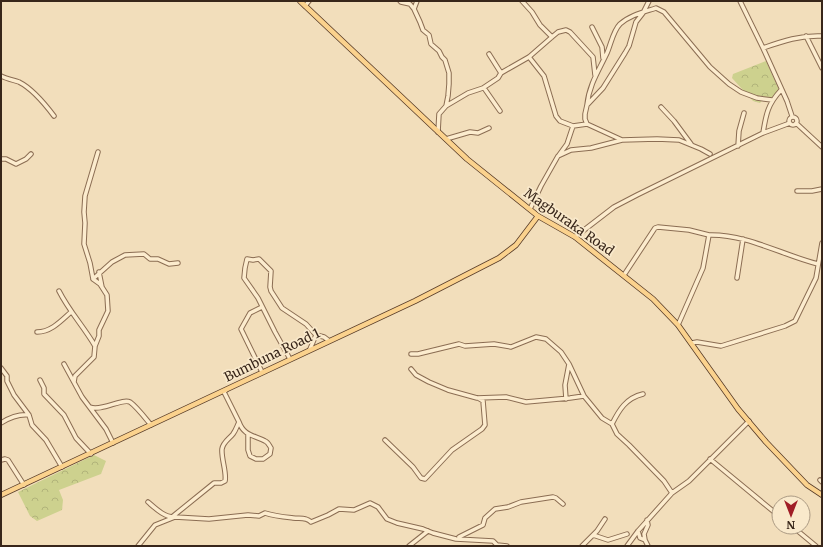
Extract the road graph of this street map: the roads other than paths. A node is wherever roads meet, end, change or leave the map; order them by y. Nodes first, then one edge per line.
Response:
1 (300, 1) edge
2 (309, 1) edge
3 (400, 1) edge
4 (417, 1) edge
5 (522, 1) edge
6 (649, 1) edge
7 (740, 1) edge
8 (305, 6) junction
9 (414, 9) junction
10 (643, 13) junction
11 (592, 27) dead end
12 (552, 36) junction
13 (806, 36) junction
14 (822, 36) edge
15 (763, 48) junction
16 (489, 54) dead end
17 (529, 57) junction
18 (602, 63) junction
19 (822, 68) edge
20 (501, 74) junction
21 (1, 76) edge
22 (595, 77) junction
23 (484, 88) junction
24 (781, 90) junction
25 (772, 100) junction
26 (587, 105) junction
27 (446, 106) junction
28 (661, 107) dead end
29 (500, 111) dead end
30 (744, 113) dead end
31 (54, 116) dead end
32 (792, 116) junction
33 (790, 123) junction
34 (796, 123) junction
35 (588, 124) junction
36 (573, 126) junction
37 (489, 128) dead end
38 (438, 132) junction
39 (763, 133) junction
40 (684, 134) junction
41 (446, 139) junction
42 (622, 140) junction
43 (679, 140) junction
44 (692, 145) junction
45 (738, 146) junction
46 (822, 147) edge
47 (98, 152) dead end
48 (31, 154) dead end
49 (710, 154) dead end
50 (558, 156) junction
51 (1, 159) edge
52 (822, 189) edge
53 (797, 191) dead end
54 (530, 209) junction
55 (538, 216) junction
56 (709, 235) junction
57 (575, 236) junction
58 (743, 240) junction
59 (822, 243) edge
60 (178, 263) dead end
61 (818, 264) junction
62 (100, 272) junction
63 (624, 275) junction
64 (737, 278) dead end
65 (816, 278) junction
66 (93, 279) junction
67 (822, 279) edge
68 (102, 287) junction
69 (59, 291) dead end
70 (262, 307) junction
71 (71, 312) junction
72 (678, 325) junction
73 (37, 332) dead end
74 (316, 335) junction
75 (328, 340) junction
76 (692, 343) junction
77 (96, 346) junction
78 (310, 349) junction
79 (411, 354) dead end
80 (290, 358) junction
81 (64, 364) dead end
82 (569, 364) junction
83 (1, 368) edge
84 (411, 369) dead end
85 (262, 372) junction
86 (40, 380) dead end
87 (74, 382) junction
88 (227, 389) junction
89 (643, 394) dead end
90 (584, 396) junction
91 (477, 398) junction
92 (489, 398) junction
93 (566, 399) junction
94 (483, 401) junction
95 (90, 407) junction
96 (29, 415) junction
97 (239, 422) junction
98 (749, 422) junction
99 (1, 423) edge
100 (612, 424) junction
101 (151, 425) junction
102 (248, 434) junction
103 (385, 440) dead end
104 (113, 443) junction
105 (91, 454) junction
106 (710, 459) junction
107 (1, 460) edge
108 (62, 467) junction
109 (24, 485) junction
110 (672, 493) junction
111 (1, 495) edge
112 (822, 495) edge
113 (148, 502) dead end
114 (562, 504) dead end
115 (771, 509) edge
116 (173, 517) junction
117 (605, 519) dead end
118 (647, 520) junction
119 (428, 531) junction
120 (638, 531) junction
121 (627, 534) dead end
122 (593, 535) junction
123 (802, 535) edge
124 (456, 539) junction
125 (644, 540) junction
126 (138, 546) edge
127 (409, 546) edge
128 (507, 546) edge
129 (582, 546) edge
130 (627, 546) edge
131 (648, 546) edge
132 (816, 546) edge

1 - 8 main road, Magburaka Road
2 - 8 street
3 - 9 street
4 - 9 street
5 - 12 street
6 - 10 street
7 - 15 street
8 - 38 main road, Magburaka Road
9 - 27 street
10 - 18 street
10 - 25 street
10 - 26 street
11 - 18 street
12 - 17 street
12 - 22 street
13 - 14 street
13 - 15 street
13 - 19 street
15 - 24 street
16 - 20 street
17 - 20 street
17 - 36 street
18 - 22 street
20 - 23 street
21 - 31 street
22 - 26 street
23 - 27 street
23 - 29 street
24 - 25 street
24 - 32 street
25 - 39 street
26 - 35 street
27 - 38 street
28 - 40 street
30 - 45 street
32 - 33 street
32 - 34 street
33 - 34 street
33 - 39 street
34 - 46 street
35 - 36 street
35 - 42 street
36 - 50 street
37 - 41 street
38 - 41 main road, Magburaka Road
39 - 45 street
40 - 43 street
40 - 44 street
41 - 54 main road, Magburaka Road
42 - 43 street
42 - 50 street
43 - 44 street
44 - 49 street
45 - 57 street
47 - 66 street
48 - 51 street
50 - 54 street
52 - 53 street
54 - 55 main road, Magburaka Road
55 - 57 main road, Magburaka Road
55 - 75 main road, Bumbuna Road 1
56 - 58 street
56 - 63 street
56 - 72 street
57 - 63 main road, Magburaka Road
58 - 61 street
58 - 64 street
59 - 61 street
60 - 62 street
61 - 65 street
62 - 66 street
62 - 68 street
63 - 72 main road, Magburaka Road
65 - 67 street
65 - 76 street
66 - 68 street
68 - 77 street
69 - 71 street
70 - 74 street
70 - 80 street
70 - 85 street
71 - 73 street
71 - 77 street
72 - 76 main road, Magburaka Road
74 - 75 street
74 - 78 street
75 - 78 main road, Bumbuna Road 1
76 - 98 main road, Magburaka Road
77 - 87 street
78 - 80 main road, Bumbuna Road 1
79 - 82 street
80 - 85 main road, Bumbuna Road 1
81 - 87 street
82 - 90 street
82 - 93 street
83 - 96 street
84 - 91 street
85 - 88 main road, Bumbuna Road 1
86 - 105 street
87 - 95 street
88 - 97 street
88 - 101 main road, Bumbuna Road 1
89 - 100 street
90 - 93 street
90 - 100 street
91 - 92 street
91 - 94 street
92 - 93 street
92 - 94 street
94 - 103 street
95 - 101 street
95 - 104 street
96 - 99 street
96 - 108 street
97 - 102 street
97 - 116 street
98 - 106 street
98 - 112 main road, Magburaka Road
100 - 110 street
101 - 104 main road, Bumbuna Road 1
102 - 102 street
104 - 105 main road, Bumbuna Road 1
105 - 108 main road, Bumbuna Road 1
106 - 110 street
106 - 115 street
107 - 109 street
108 - 109 main road, Bumbuna Road 1
109 - 111 main road, Bumbuna Road 1
110 - 118 street
113 - 116 street
114 - 124 street
116 - 119 street
116 - 126 street
117 - 122 street
118 - 120 street
118 - 125 street
119 - 124 street
119 - 127 street
120 - 125 street
120 - 130 street
121 - 122 street
122 - 129 street
123 - 132 street
124 - 128 street
125 - 131 street

